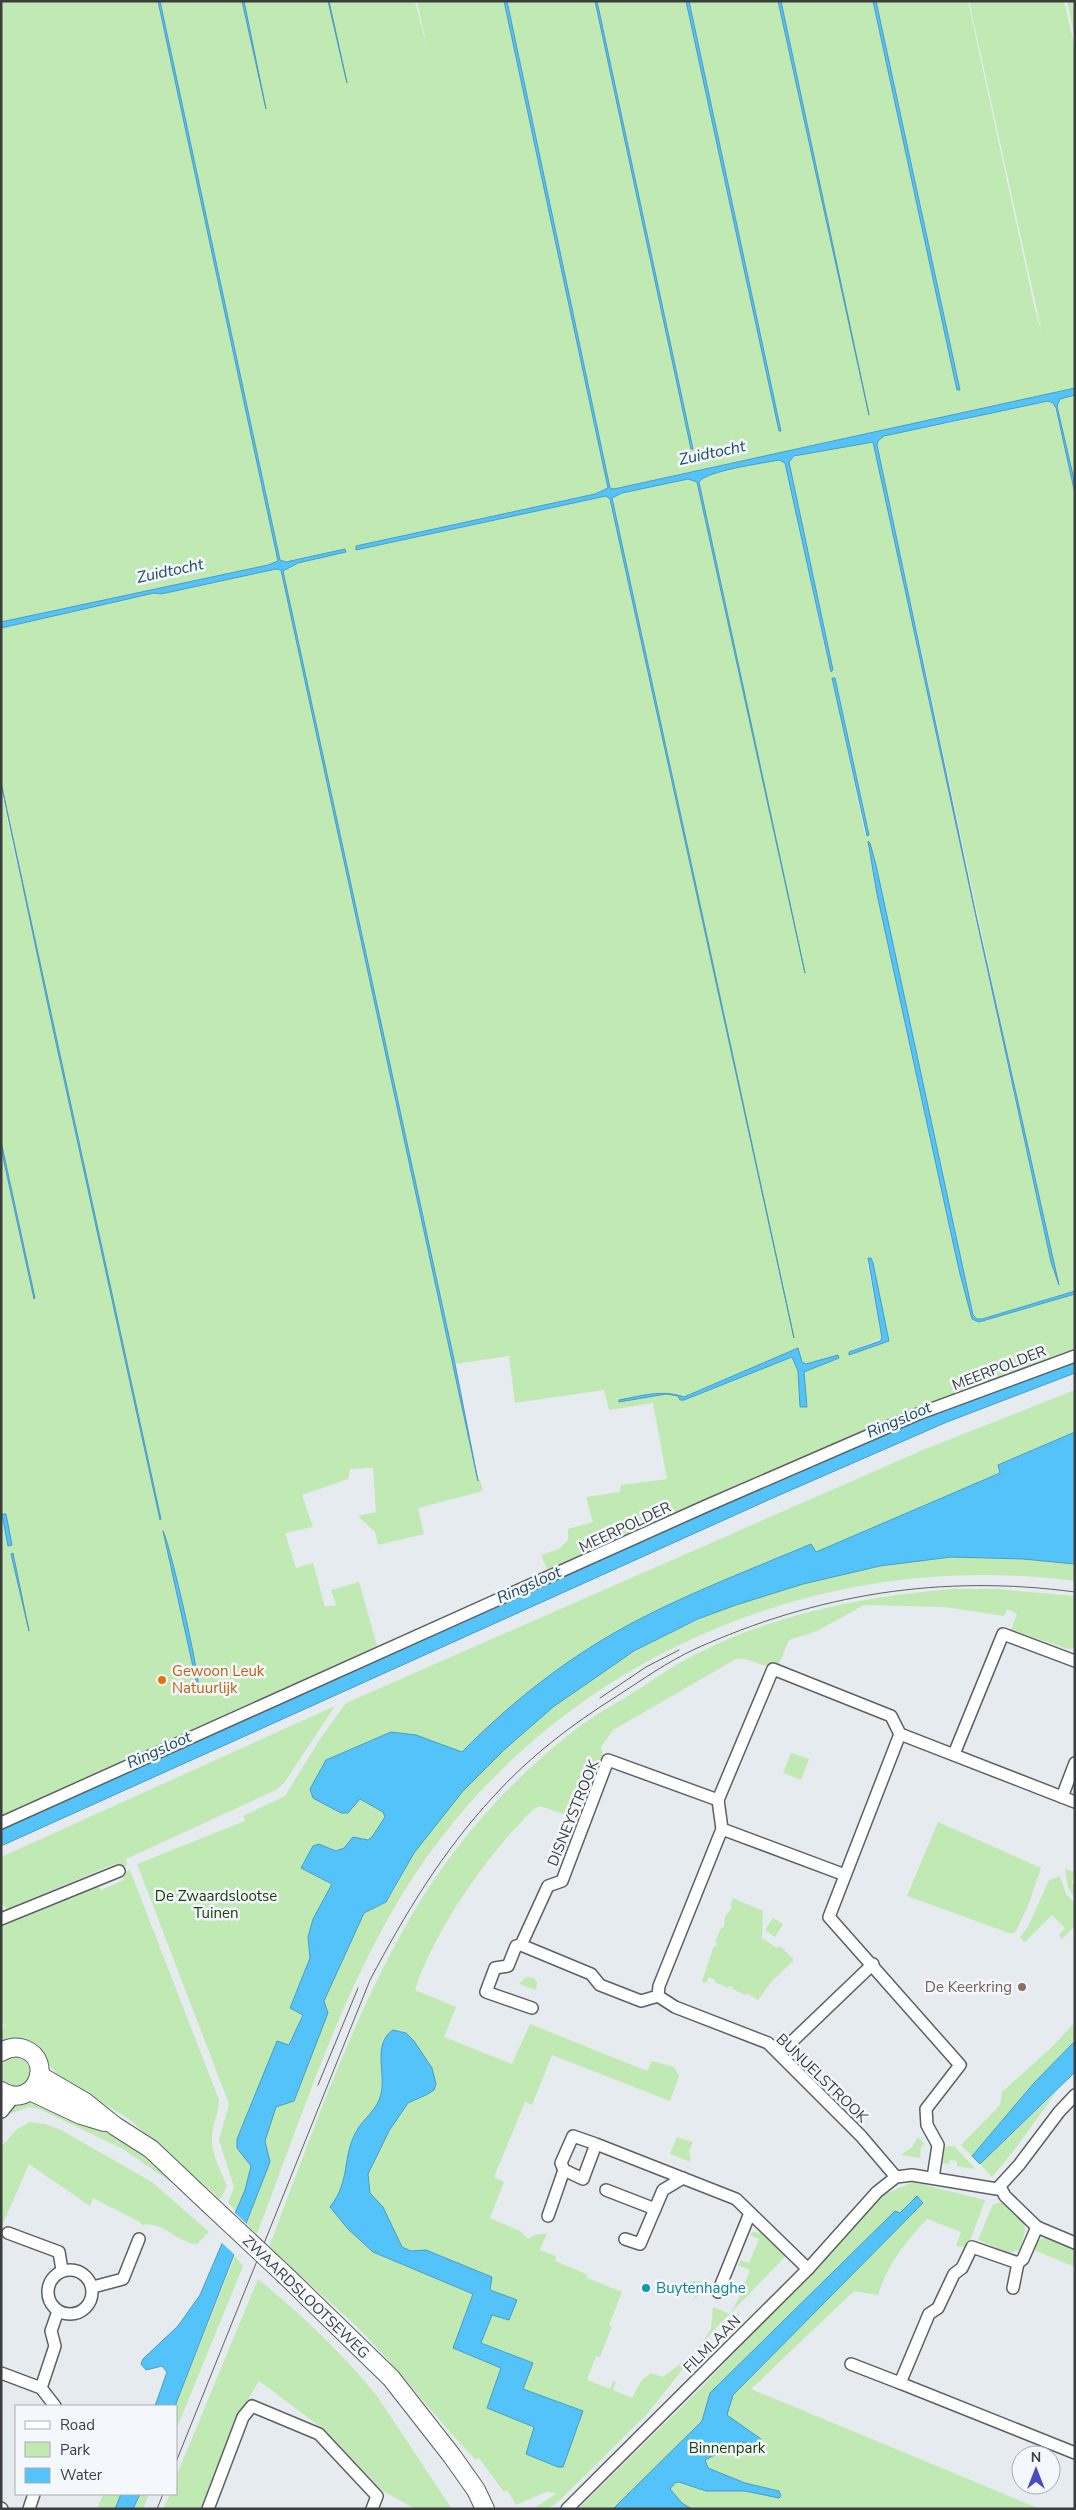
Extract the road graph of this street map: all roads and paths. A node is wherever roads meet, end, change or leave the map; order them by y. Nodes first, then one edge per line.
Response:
1 (1075, 1356) edge
2 (1075, 1661) edge
3 (900, 1734) junction
4 (954, 1754) junction
5 (1075, 1763) edge
6 (1062, 1797) junction
7 (718, 1800) junction
8 (1075, 1802) edge
9 (1, 1823) edge
10 (722, 1829) junction
11 (119, 1871) dead end
12 (845, 1875) junction
13 (1, 1919) edge
14 (521, 1945) junction
15 (873, 1964) junction
16 (658, 1996) junction
17 (532, 2008) dead end
18 (1, 2052) edge
19 (779, 2054) junction
20 (39, 2075) junction
21 (30, 2091) junction
22 (1075, 2096) edge
23 (5, 2099) edge
24 (114, 2126) junction
25 (596, 2144) junction
26 (564, 2170) junction
27 (896, 2177) junction
28 (683, 2178) junction
29 (933, 2178) junction
30 (1000, 2187) junction
31 (606, 2190) dead end
32 (655, 2209) junction
33 (750, 2213) junction
34 (548, 2216) dead end
35 (1037, 2227) junction
36 (8, 2233) dead end
37 (139, 2238) dead end
38 (625, 2239) dead end
39 (1075, 2243) edge
40 (1018, 2264) junction
41 (808, 2269) junction
42 (62, 2270) junction
43 (93, 2287) junction
44 (1013, 2288) dead end
45 (718, 2292) dead end
46 (58, 2311) junction
47 (851, 2364) dead end
48 (1, 2373) edge
49 (900, 2383) junction
50 (41, 2388) junction
51 (54, 2405) edge
52 (1075, 2453) edge
53 (476, 2490) junction
54 (34, 2495) edge
55 (29, 2509) edge
56 (208, 2509) edge
57 (372, 2509) edge
58 (485, 2509) edge
59 (497, 2509) edge
60 (567, 2509) edge

1 - 9 street, MEERPOLDER
2 - 4 street
3 - 4 street
3 - 7 street
3 - 12 street
4 - 6 street
5 - 6 street
6 - 8 street
7 - 10 street
7 - 14 street, DISNEYSTROOK
10 - 12 street
10 - 16 street
11 - 13 street
12 - 15 street
14 - 16 street
14 - 17 street, DISNEYSTROOK
15 - 19 street
15 - 29 street
16 - 19 street, BUNUELSTROOK
18 - 20 main road
19 - 27 street, BUNUELSTROOK
20 - 21 main road
20 - 24 main road, ZWAARDSLOOTSEWEG
21 - 23 main road
21 - 24 main road, ZWAARDSLOOTSEWEG
22 - 30 street
24 - 53 main road, ZWAARDSLOOTSEWEG, bridge
25 - 26 street
25 - 26 street
25 - 28 street
26 - 34 street
27 - 29 street
27 - 41 street, FILMLAAN
28 - 32 street
28 - 33 street
29 - 30 street
30 - 35 street
31 - 32 street
32 - 38 street
33 - 41 street
33 - 45 street
35 - 39 street
35 - 40 street
36 - 42 street
37 - 43 street
40 - 44 street
40 - 49 street
41 - 60 street, FILMLAAN
42 - 43 street
42 - 46 street
43 - 46 street
46 - 50 street
47 - 49 street
48 - 50 street
49 - 52 street
50 - 51 street
53 - 58 main road, ZWAARDSLOOTSEWEG
53 - 59 main road, ZWAARDSLOOTSEWEG
54 - 55 street
56 - 57 street

